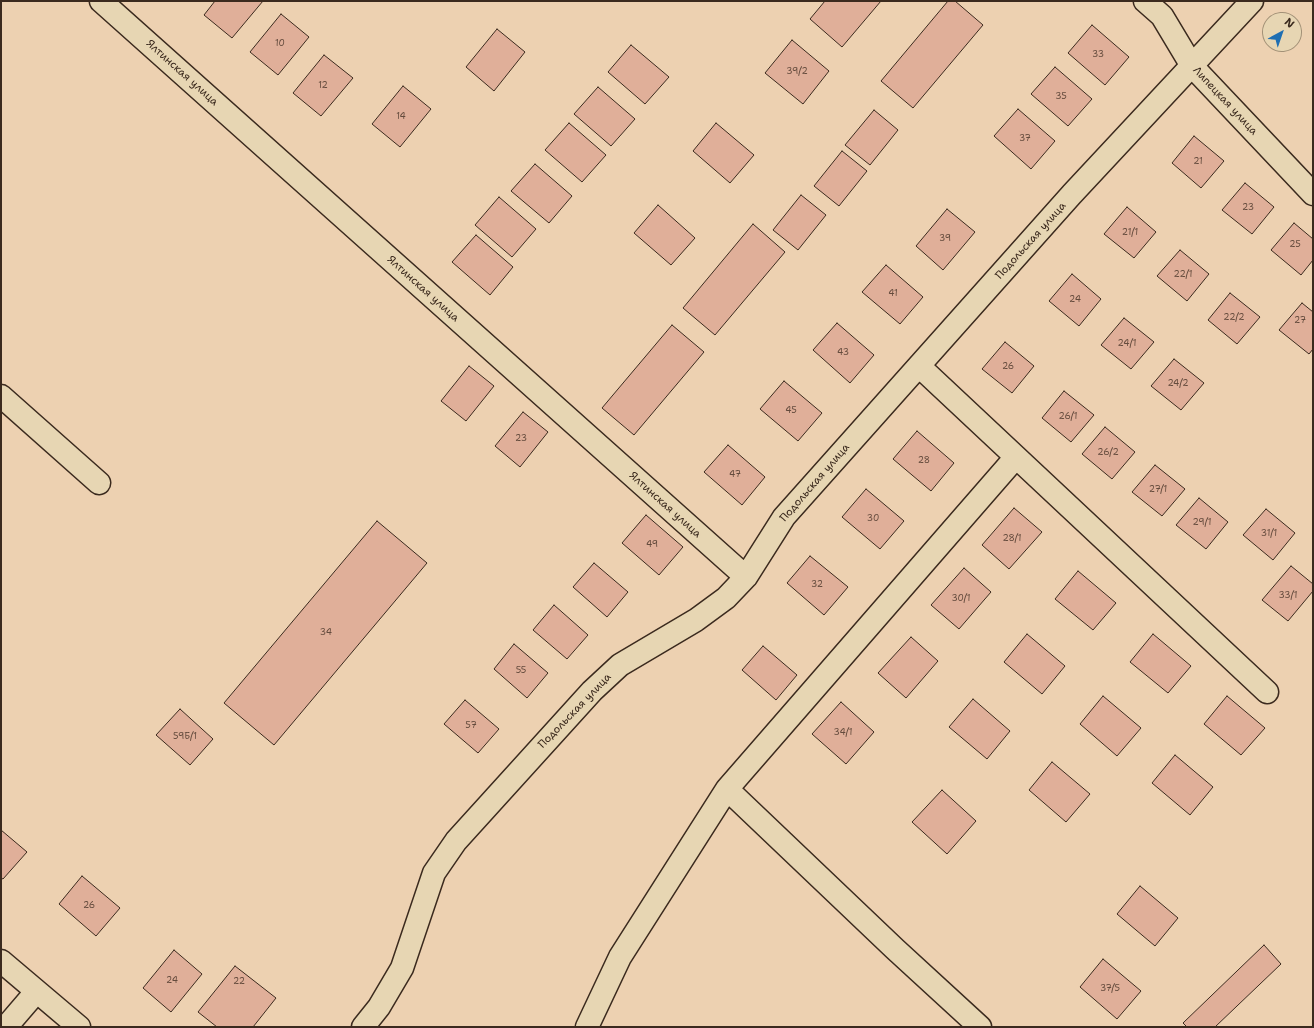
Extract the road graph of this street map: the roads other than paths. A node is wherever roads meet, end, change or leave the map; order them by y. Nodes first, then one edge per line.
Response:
1 (101, 1) edge
2 (1145, 1) edge
3 (1252, 1) edge
4 (1192, 66) junction
5 (1313, 194) edge
6 (919, 366) junction
7 (1, 396) edge
8 (1016, 456) junction
9 (99, 482) dead end
10 (746, 577) junction
11 (1267, 692) dead end
12 (727, 789) junction
13 (1, 961) edge
14 (36, 992) junction
15 (6, 1027) edge
16 (79, 1027) edge
17 (363, 1027) edge
18 (587, 1027) edge
19 (980, 1027) edge

1 - 10 street, Ялтинская улица
2 - 4 street, Липецкая улица
3 - 4 street, Подольская улица
4 - 5 street, Липецкая улица
4 - 6 street, Подольская улица
6 - 8 street
6 - 10 street, Подольская улица
7 - 9 street
8 - 11 street
8 - 12 street
10 - 17 street, Подольская улица
12 - 18 street
12 - 19 street
13 - 14 street
14 - 15 street
14 - 16 street

